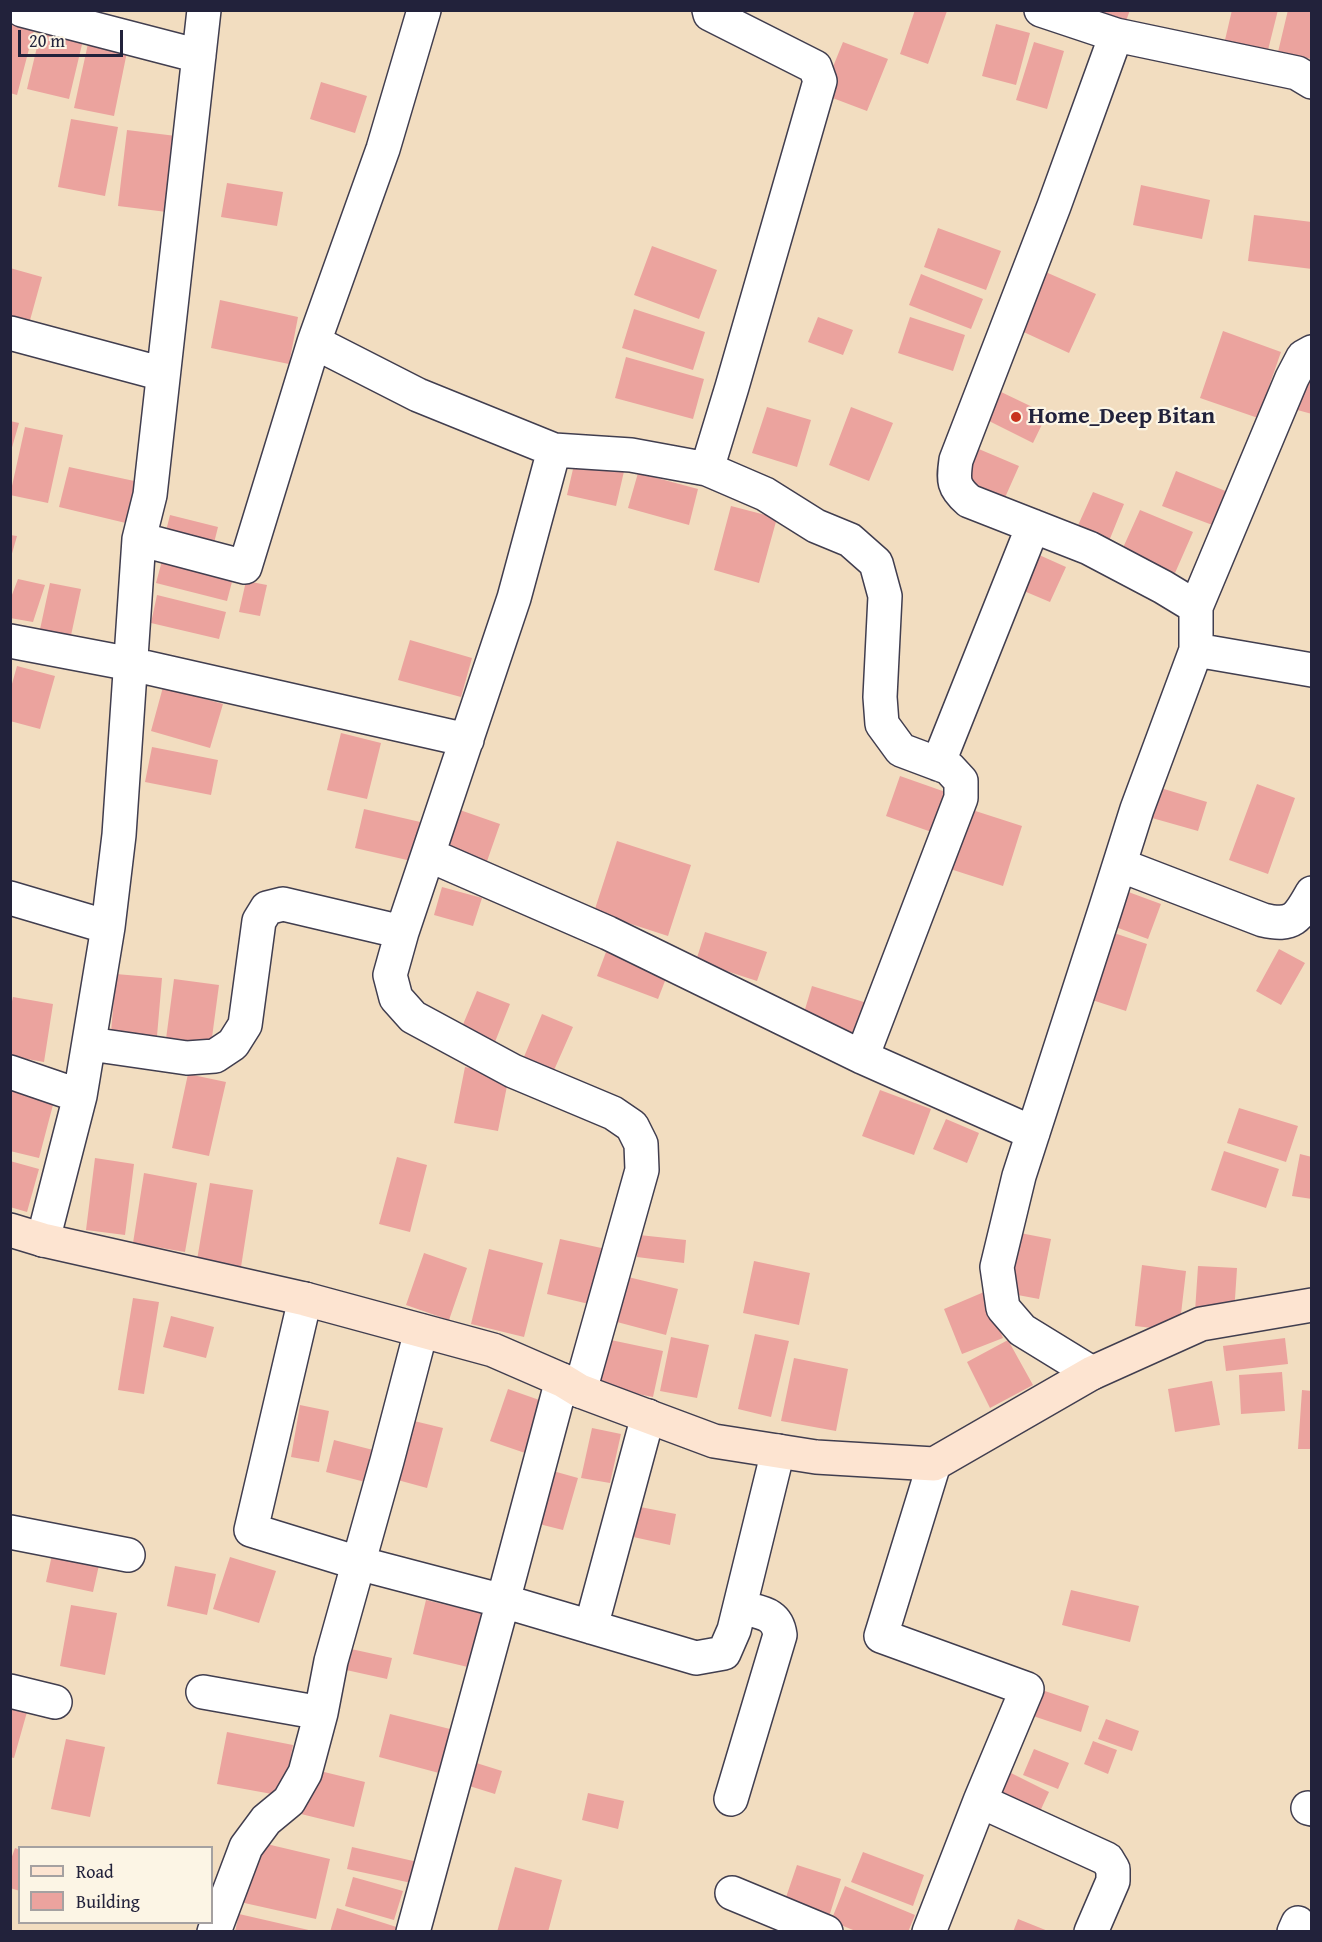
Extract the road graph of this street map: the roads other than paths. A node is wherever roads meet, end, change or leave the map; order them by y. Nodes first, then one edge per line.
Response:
1 (22, 10) edge
2 (204, 10) edge
3 (424, 10) edge
4 (709, 10) edge
5 (1041, 10) edge
6 (1116, 35) junction
7 (199, 56) junction
8 (1311, 82) edge
9 (10, 333) edge
10 (314, 342) junction
11 (1311, 352) edge
12 (163, 374) junction
13 (554, 450) junction
14 (706, 470) junction
15 (1033, 526) junction
16 (139, 539) junction
17 (1196, 607) junction
18 (10, 641) edge
19 (1196, 650) junction
20 (131, 663) junction
21 (1311, 670) edge
22 (468, 740) junction
23 (938, 764) junction
24 (429, 855) junction
25 (1120, 865) junction
26 (1311, 893) edge
27 (10, 898) edge
28 (108, 927) junction
29 (402, 932) junction
30 (90, 1044) junction
31 (862, 1058) junction
32 (10, 1072) edge
33 (80, 1096) junction
34 (1033, 1133) junction
35 (10, 1230) edge
36 (43, 1240) junction
37 (305, 1299) junction
38 (1311, 1305) edge
39 (421, 1331) junction
40 (1092, 1373) junction
41 (571, 1386) junction
42 (648, 1416) junction
43 (778, 1451) junction
44 (934, 1464) junction
45 (10, 1532) edge
46 (128, 1555) dead end
47 (358, 1563) junction
48 (503, 1601) junction
49 (740, 1607) junction
50 (591, 1628) junction
51 (10, 1691) edge
52 (203, 1692) dead end
53 (56, 1702) dead end
54 (321, 1713) junction
55 (731, 1799) dead end
56 (980, 1801) junction
57 (732, 1893) dead end
58 (214, 1932) edge
59 (413, 1932) edge
60 (826, 1932) edge
61 (929, 1932) edge
62 (1091, 1932) edge

1 - 7 street
2 - 7 street
3 - 10 street
4 - 14 street
5 - 6 street
6 - 8 street
6 - 15 street
7 - 12 street
9 - 12 street
10 - 13 street
10 - 16 street
11 - 17 street
12 - 16 street
13 - 14 street
13 - 22 street
14 - 23 street
15 - 17 street
15 - 23 street
16 - 20 street
17 - 19 street
18 - 20 street
19 - 21 street
19 - 25 street
20 - 22 street
20 - 28 street
22 - 24 street
23 - 31 street
24 - 29 street
24 - 31 street
25 - 26 street
25 - 34 street
27 - 28 street
28 - 30 street
29 - 30 street
29 - 41 street
30 - 33 street
31 - 34 street
32 - 33 street
33 - 36 street
34 - 40 street
35 - 36 street
36 - 37 street
37 - 39 street
37 - 47 street
38 - 40 street
39 - 41 street
39 - 47 street
40 - 44 street
41 - 42 street
41 - 48 street
42 - 43 street
42 - 50 street
43 - 44 street
43 - 49 street
44 - 56 street
45 - 46 street
47 - 48 street
47 - 54 street
48 - 50 street
48 - 59 street
49 - 50 street
49 - 55 street
51 - 53 street
52 - 54 street
54 - 58 street
56 - 61 street
56 - 62 street
57 - 60 street

